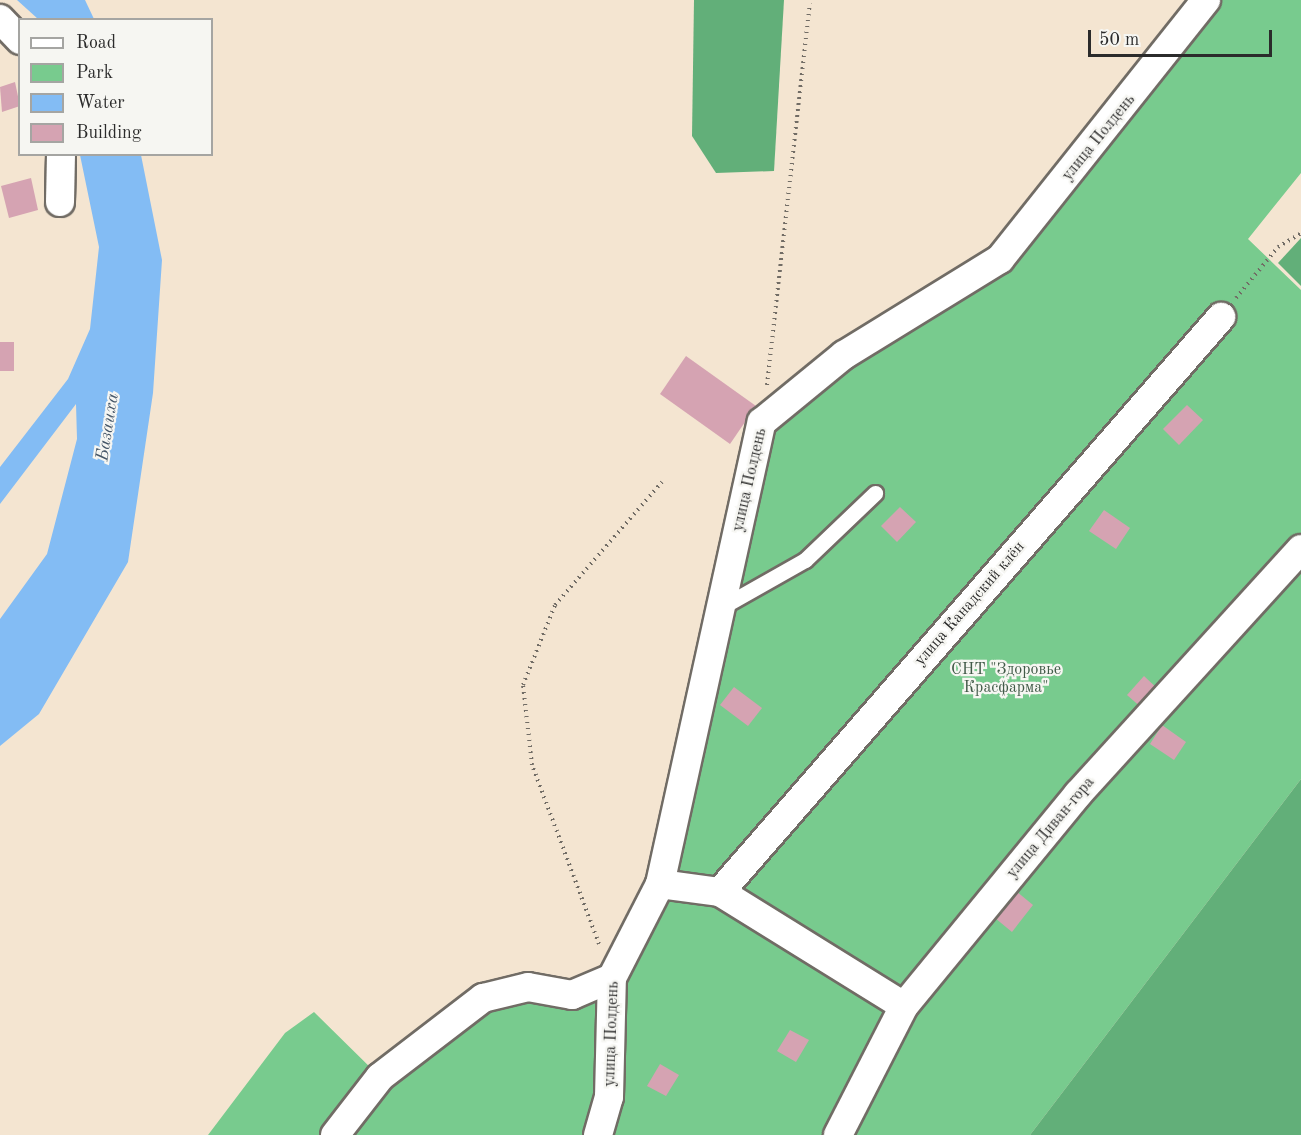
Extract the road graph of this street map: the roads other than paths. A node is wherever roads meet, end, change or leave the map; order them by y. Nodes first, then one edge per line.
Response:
1 (1206, 0) edge
2 (0, 19) edge
3 (18, 38) edge
4 (61, 156) edge
5 (60, 202) dead end
6 (1221, 317) road end
7 (875, 494) dead end
8 (1301, 549) edge
9 (720, 608) junction
10 (660, 884) junction
11 (720, 892) junction
12 (612, 978) junction
13 (904, 1006) junction
14 (335, 1135) edge
15 (598, 1135) edge
16 (838, 1135) edge

1 - 9 street, улица Полдень
2 - 3 street
4 - 5 street
6 - 11 street, улица Канадский клён
7 - 9 lane
8 - 13 street, улица Диван-гора
9 - 10 street, улица Полдень
10 - 11 street
10 - 12 street, улица Полдень
11 - 13 street
12 - 14 street
12 - 15 street, улица Полдень
13 - 16 street, улица Диван-гора

